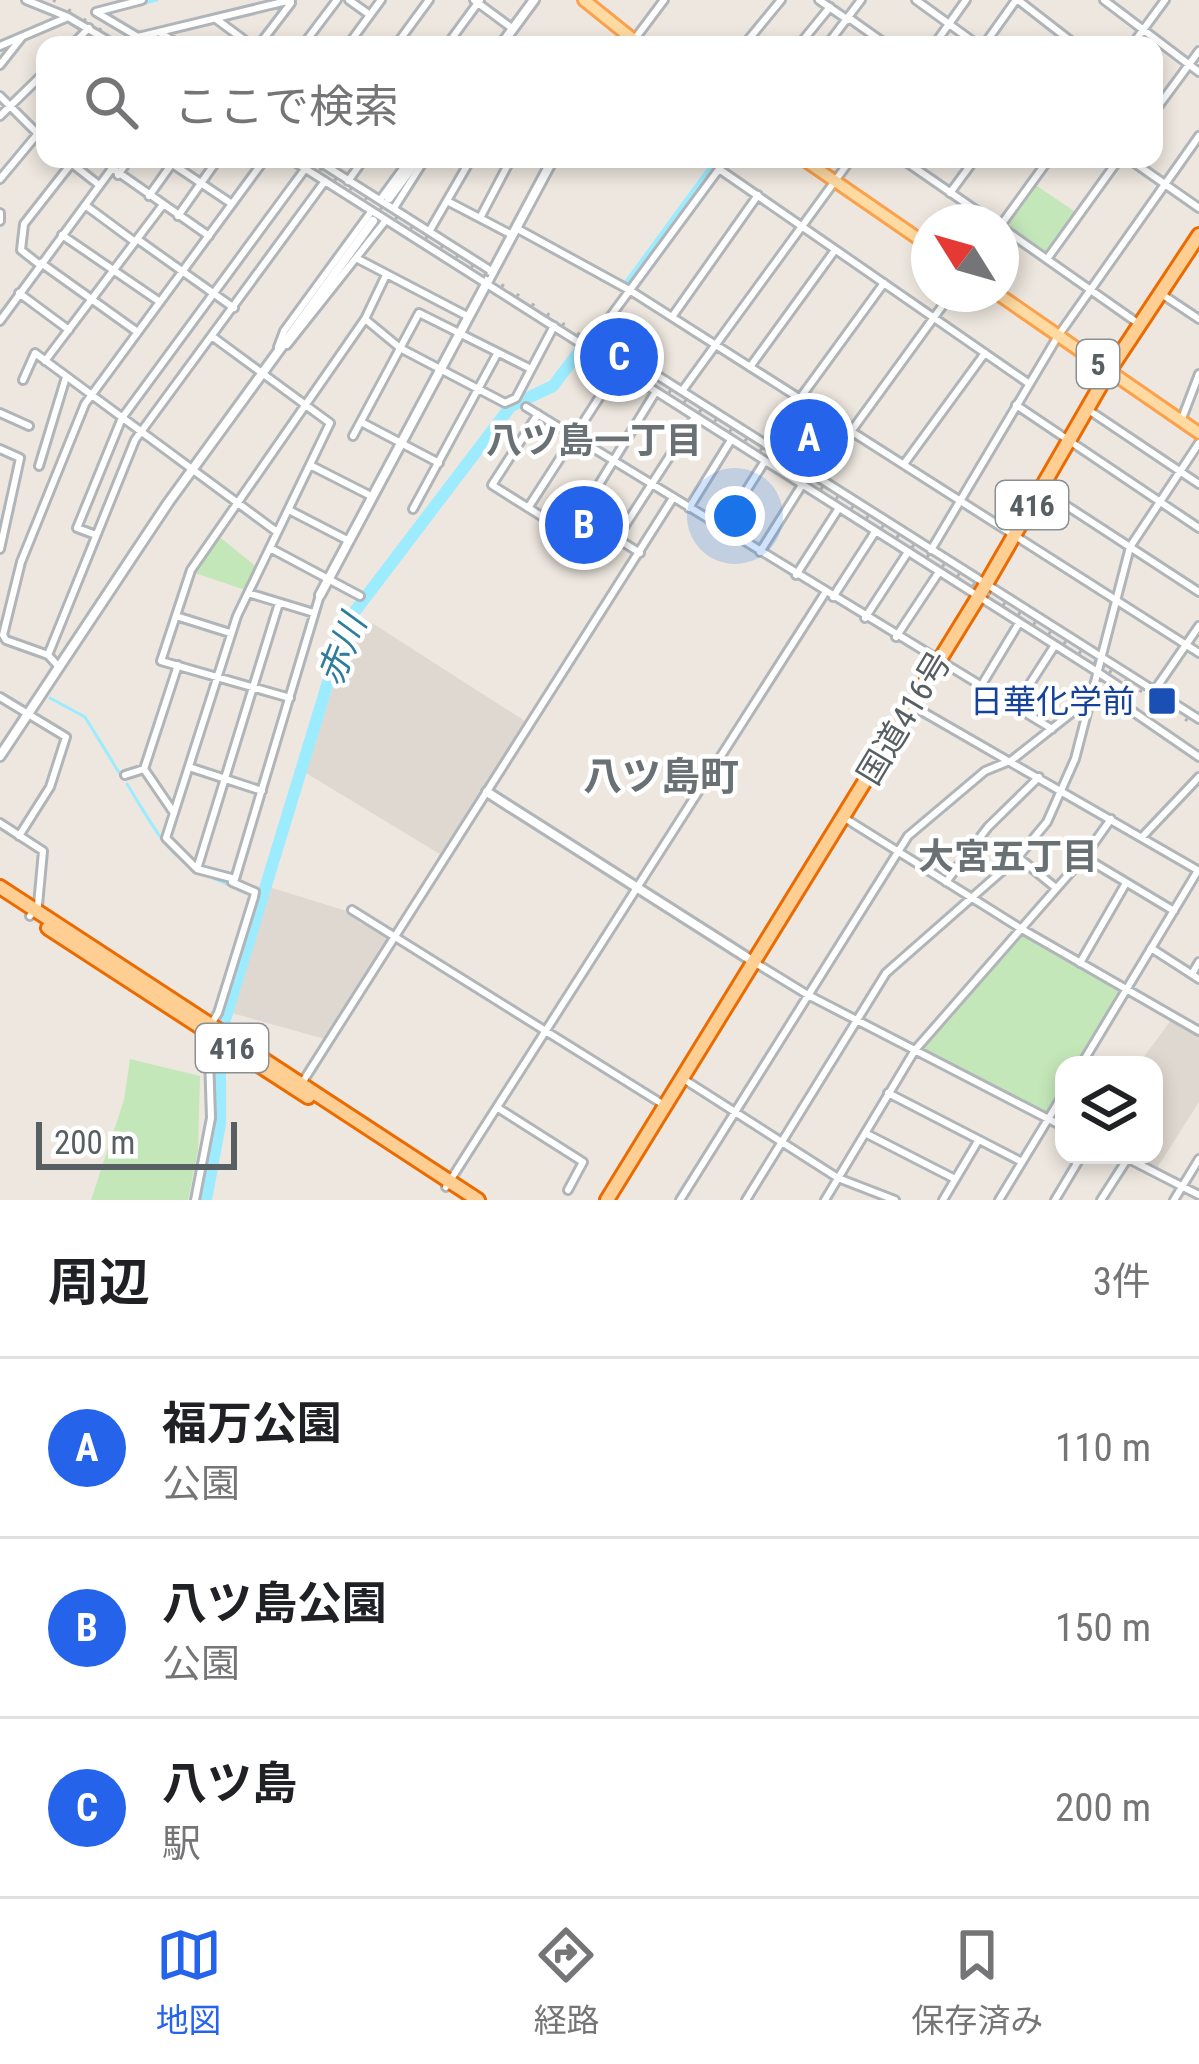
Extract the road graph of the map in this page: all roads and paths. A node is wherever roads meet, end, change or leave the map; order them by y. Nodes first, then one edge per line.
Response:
1 (26, 0) edge
2 (142, 0) edge
3 (292, 0) edge
4 (337, 0) edge
5 (349, 0) edge
6 (380, 0) edge
7 (429, 0) edge
8 (534, 0) edge
9 (584, 0) edge
10 (664, 0) edge
11 (781, 0) edge
12 (819, 0) edge
13 (861, 0) edge
14 (916, 0) edge
15 (967, 0) edge
16 (1017, 0) edge
17 (1104, 0) edge
18 (1165, 0) edge
19 (478, 1) edge
20 (830, 8) junction
21 (370, 14) junction
22 (68, 17) junction
23 (848, 19) junction
24 (216, 20) junction
25 (949, 24) junction
26 (89, 28) junction
27 (513, 29) junction
28 (1143, 30) junction
29 (621, 31) junction
30 (159, 32) junction
31 (81, 36) edge
32 (101, 36) edge
33 (136, 36) edge
34 (142, 36) edge
35 (165, 36) edge
36 (245, 36) edge
37 (264, 36) edge
38 (310, 36) edge
39 (355, 36) edge
40 (403, 36) edge
41 (453, 36) edge
42 (508, 36) edge
43 (618, 36) edge
44 (628, 36) edge
45 (641, 36) edge
46 (752, 36) edge
47 (807, 36) edge
48 (834, 36) edge
49 (871, 36) edge
50 (940, 36) edge
51 (967, 36) edge
52 (988, 36) edge
53 (1064, 36) edge
54 (1139, 36) edge
55 (1151, 36) edge
56 (22, 38) junction
57 (1163, 45) edge
58 (0, 46) edge
59 (1199, 51) edge
60 (1189, 64) junction
61 (0, 65) edge
62 (1199, 71) edge
63 (36, 81) edge
64 (0, 96) edge
65 (1163, 100) edge
66 (10, 106) junction
67 (0, 116) edge
68 (36, 132) edge
69 (36, 136) edge
70 (1199, 136) edge
71 (63, 168) edge
72 (77, 168) edge
73 (116, 168) edge
74 (119, 168) edge
75 (164, 168) edge
76 (178, 168) edge
77 (212, 168) edge
78 (258, 168) edge
79 (328, 168) edge
80 (357, 168) edge
81 (412, 168) edge
82 (466, 168) edge
83 (506, 168) edge
84 (548, 168) edge
85 (816, 168) edge
86 (844, 168) edge
87 (915, 168) edge
88 (968, 168) edge
89 (1042, 168) edge
90 (1113, 168) edge
91 (1142, 168) edge
92 (305, 169) joint
93 (718, 169) joint
94 (115, 172) junction
95 (0, 179) edge
96 (326, 181) junction
97 (348, 181) junction
98 (835, 181) junction
99 (201, 183) junction
100 (99, 185) junction
101 (1166, 185) junction
102 (950, 193) junction
103 (758, 195) junction
104 (149, 196) junction
105 (388, 202) junction
106 (449, 202) junction
107 (232, 204) junction
108 (966, 204) edge
109 (1014, 204) edge
110 (85, 205) junction
111 (163, 206) junction
112 (1199, 208) edge
113 (178, 216) junction
114 (372, 216) junction
115 (479, 218) junction
116 (386, 220) junction
117 (802, 226) junction
118 (430, 230) junction
119 (514, 231) junction
120 (911, 234) edge
121 (62, 235) junction
122 (1199, 235) edge
123 (209, 236) junction
124 (136, 240) junction
125 (1019, 240) edge
126 (836, 250) junction
127 (356, 258) junction
128 (1047, 259) junction
129 (40, 264) junction
130 (114, 270) junction
131 (183, 272) junction
132 (493, 272) junction
133 (386, 275) junction
134 (486, 283) junction
135 (884, 283) junction
136 (1091, 290) junction
137 (631, 291) junction
138 (20, 293) junction
139 (1160, 293) junction
140 (214, 294) junction
141 (92, 299) junction
142 (160, 302) junction
143 (234, 308) junction
144 (1019, 309) edge
145 (938, 312) edge
146 (469, 317) junction
147 (672, 317) junction
148 (934, 318) junction
149 (365, 319) junction
150 (1199, 319) edge
151 (0, 321) edge
152 (1139, 323) junction
153 (554, 326) junction
154 (69, 330) junction
155 (137, 332) junction
156 (460, 333) junction
157 (1058, 336) junction
158 (213, 337) junction
159 (716, 345) junction
160 (400, 348) junction
161 (498, 352) junction
162 (985, 353) junction
163 (275, 355) junction
164 (45, 361) junction
165 (750, 367) junction
166 (617, 368) junction
167 (440, 369) junction
168 (531, 369) junction
169 (1109, 371) junction
170 (261, 373) junction
171 (1199, 374) edge
172 (66, 376) junction
173 (23, 380) dead end
174 (1028, 383) junction
175 (478, 390) junction
176 (682, 391) junction
177 (655, 393) junction
178 (92, 395) junction
179 (800, 398) junction
180 (307, 405) junction
181 (1016, 405) junction
182 (526, 407) dead end
183 (1087, 409) junction
184 (0, 412) edge
185 (538, 414) junction
186 (695, 417) junction
187 (122, 418) junction
188 (1181, 421) junction
189 (361, 422) junction
190 (29, 426) dead end
191 (851, 431) junction
192 (142, 433) junction
193 (1199, 433) edge
194 (353, 436) dead end
195 (573, 436) junction
196 (731, 440) junction
197 (1069, 440) junction
198 (401, 443) junction
199 (1199, 443) edge
200 (766, 445) junction
201 (0, 449) edge
202 (614, 461) junction
203 (765, 461) junction
204 (440, 463) junction
205 (904, 464) junction
206 (310, 465) junction
207 (39, 466) dead end
208 (192, 470) junction
209 (1180, 471) junction
210 (818, 478) junction
211 (1199, 484) edge
212 (652, 485) junction
213 (802, 485) junction
214 (1041, 488) junction
215 (372, 496) junction
216 (673, 499) junction
217 (960, 501) junction
218 (238, 502) junction
219 (1160, 502) junction
220 (413, 508) dead end
221 (528, 508) junction
222 (689, 508) junction
223 (838, 508) junction
224 (289, 510) junction
225 (580, 515) junction
226 (1199, 528) edge
227 (722, 529) junction
228 (278, 532) junction
229 (875, 532) junction
230 (97, 535) junction
231 (1014, 535) junction
232 (617, 538) junction
233 (349, 541) junction
234 (1130, 547) junction
235 (270, 548) junction
236 (0, 549) edge
237 (931, 550) junction
238 (760, 552) junction
239 (908, 552) junction
240 (640, 553) junction
241 (939, 572) junction
242 (796, 575) junction
243 (328, 579) junction
244 (982, 590) junction
245 (1199, 592) edge
246 (248, 593) junction
247 (320, 595) joint
248 (829, 595) junction
249 (360, 596) dead end
250 (1115, 600) junction
251 (279, 603) junction
252 (315, 613) junction
253 (176, 616) junction
254 (865, 618) junction
255 (1019, 622) junction
256 (1199, 626) edge
257 (231, 634) junction
258 (896, 637) junction
259 (1054, 645) junction
260 (1186, 645) junction
261 (1199, 653) edge
262 (47, 656) junction
263 (1100, 656) junction
264 (937, 662) junction
265 (178, 665) junction
266 (59, 667) junction
267 (1096, 671) junction
268 (218, 676) junction
269 (981, 686) junction
270 (253, 687) junction
271 (1154, 691) junction
272 (0, 697) edge
273 (290, 698) junction
274 (1090, 698) junction
275 (911, 705) junction
276 (1015, 707) junction
277 (27, 714) junction
278 (1199, 719) edge
279 (1052, 729) junction
280 (0, 756) edge
281 (1199, 757) edge
282 (1012, 760) junction
283 (189, 767) junction
284 (144, 769) junction
285 (125, 775) dead end
286 (1040, 776) junction
287 (1199, 776) edge
288 (225, 778) junction
289 (1060, 788) junction
290 (262, 790) junction
291 (487, 792) junction
292 (174, 813) junction
293 (843, 817) junction
294 (1111, 819) junction
295 (0, 823) edge
296 (19, 836) junction
297 (1143, 836) junction
298 (898, 851) junction
299 (1018, 857) junction
300 (1084, 857) junction
301 (197, 868) junction
302 (1199, 870) edge
303 (231, 881) junction
304 (946, 882) junction
305 (1127, 883) junction
306 (0, 887) edge
307 (637, 888) junction
308 (1056, 888) junction
309 (0, 896) edge
310 (972, 898) junction
311 (352, 910) dead end
312 (1174, 911) junction
313 (32, 913) junction
314 (1020, 928) junction
315 (397, 937) junction
316 (1151, 948) junction
317 (754, 962) junction
318 (1199, 962) edge
319 (1080, 963) junction
320 (1195, 976) edge
321 (1126, 989) junction
322 (808, 995) junction
323 (858, 1020) junction
324 (214, 1029) junction
325 (546, 1030) junction
326 (1199, 1031) edge
327 (914, 1050) junction
328 (1086, 1056) edge
329 (682, 1078) junction
330 (299, 1087) junction
331 (888, 1093) junction
332 (664, 1106) junction
333 (498, 1108) junction
334 (1055, 1108) edge
335 (736, 1112) junction
336 (1048, 1119) junction
337 (1055, 1122) edge
338 (865, 1133) junction
339 (979, 1140) junction
340 (783, 1142) junction
341 (1199, 1159) edge
342 (1022, 1162) junction
343 (1077, 1164) edge
344 (1120, 1164) edge
345 (1138, 1164) edge
346 (838, 1178) junction
347 (956, 1179) junction
348 (448, 1184) junction
349 (1182, 1186) junction
350 (568, 1190) dead end
351 (1199, 1195) edge
352 (195, 1200) edge
353 (464, 1200) edge
354 (478, 1200) edge
355 (607, 1200) edge
356 (680, 1200) edge
357 (746, 1200) edge
358 (825, 1200) edge
359 (895, 1200) edge
360 (943, 1200) edge
361 (1000, 1200) edge
362 (1055, 1200) edge
363 (1101, 1200) edge
364 (1174, 1200) edge

1 - 22 street
2 - 33 street
3 - 24 street
3 - 37 street
4 - 38 street
5 - 21 street
6 - 21 street
7 - 40 street
8 - 27 street
9 - 29 main road
10 - 45 street
11 - 46 street
12 - 20 street
13 - 23 street
14 - 25 street
15 - 25 street
16 - 52 street
16 - 53 street
17 - 28 street
18 - 28 street
19 - 27 street
19 - 41 street
20 - 23 street
20 - 47 street
21 - 39 street
22 - 26 street
22 - 56 street
23 - 48 street
23 - 49 street
24 - 30 street
24 - 36 street
25 - 50 street
25 - 51 street
26 - 31 street
26 - 32 street
27 - 42 street
28 - 54 street
28 - 55 street
29 - 43 street
29 - 44 main road
30 - 34 street
30 - 35 street
56 - 58 street
56 - 61 street
57 - 60 street
59 - 60 street
60 - 62 street
60 - 65 street
63 - 66 street
64 - 66 street
66 - 67 street
66 - 68 street
69 - 95 street
70 - 101 street
71 - 129 street
72 - 100 street
73 - 94 street
74 - 94 street
75 - 104 street
76 - 99 street
77 - 99 street
78 - 107 street
79 - 97 street
80 - 97 street
81 - 105 street
82 - 106 street
83 - 115 street
84 - 119 street
85 - 98 main road
86 - 98 street
87 - 102 street
88 - 102 street
89 - 109 street
90 - 128 street
91 - 101 street
92 - 96 street
92 - 140 street
93 - 103 street
93 - 137 street
94 - 100 street
94 - 104 street
96 - 114 street
96 - 143 street
97 - 105 street
98 - 117 street
98 - 120 main road
99 - 107 street
99 - 113 street
100 - 110 street
101 - 112 street
101 - 136 street
102 - 108 street
103 - 117 street
103 - 147 street
104 - 111 street
105 - 118 street
106 - 115 street
106 - 118 street
107 - 123 street
110 - 121 street
110 - 124 street
111 - 113 street
111 - 124 street
113 - 123 street
114 - 116 street
114 - 163 street
115 - 119 street
116 - 127 street
116 - 134 street
117 - 126 street
117 - 159 street
118 - 132 street
119 - 132 street
119 - 137 street
121 - 129 street
121 - 130 street
122 - 139 highway, 国道416号 / 416
123 - 131 street
124 - 130 street
124 - 131 street
125 - 128 street
126 - 135 street
126 - 165 street
127 - 133 street
127 - 163 street
128 - 136 street
129 - 138 street
129 - 141 street
130 - 141 street
130 - 142 street
131 - 140 street
131 - 142 street
132 - 134 street
133 - 146 street
133 - 149 street
134 - 146 street
134 - 153 street
135 - 148 street
135 - 179 street
136 - 152 street
136 - 157 street
137 - 147 street
137 - 176 street
138 - 151 street
138 - 154 street
139 - 150 street
139 - 152 highway, 国道416号 / 416
140 - 143 street
140 - 187 street
141 - 154 street
141 - 155 street
142 - 155 street
143 - 158 street
144 - 157 main road, 5
145 - 148 street
146 - 156 street
147 - 159 street
148 - 162 street
148 - 191 street
149 - 160 street
149 - 180 street
152 - 169 highway, 国道416号 / 416
153 - 166 street
153 - 168 street
154 - 164 street
155 - 178 street
156 - 160 street
156 - 161 street
156 - 167 street
157 - 169 main road, 5
157 - 174 street
158 - 170 street
158 - 192 street
159 - 165 street
159 - 176 street
160 - 167 street
160 - 189 street
161 - 168 street
161 - 175 street
162 - 174 street
162 - 205 street
163 - 170 street
164 - 172 street
164 - 173 street
165 - 179 street
166 - 177 street
166 - 195 street
167 - 175 street
167 - 198 street
168 - 175 street
169 - 183 highway, 国道416号 / 416
169 - 188 main road, 5
170 - 180 street
170 - 208 street
171 - 188 street
172 - 178 street
172 - 207 street
174 - 181 street
175 - 204 street
176 - 200 street
177 - 186 street
177 - 202 street
178 - 187 street
178 - 262 street
179 - 191 street
179 - 200 street
180 - 206 street
180 - 218 street
181 - 197 street
181 - 217 street
182 - 185 street
183 - 197 highway, 国道416号 / 416
183 - 209 street
184 - 190 street
185 - 195 street
185 - 221 street
186 - 196 street
186 - 212 street
187 - 192 street
187 - 230 street
188 - 193 main road, 5
189 - 194 street
189 - 198 street
191 - 205 street
191 - 210 street
192 - 208 street
192 - 230 street
195 - 202 street
195 - 221 street
196 - 203 street
196 - 222 street
197 - 214 highway, 国道416号 / 416
197 - 219 street
198 - 204 street
198 - 215 street
199 - 209 street
200 - 210 street
201 - 236 street
202 - 212 street
202 - 225 street
203 - 213 street
203 - 227 street
204 - 220 street
205 - 217 street
206 - 215 street
206 - 224 street
208 - 218 street
208 - 266 street
209 - 211 street
209 - 219 street
210 - 237 street
212 - 216 street
212 - 232 street
213 - 223 street
213 - 238 street
214 - 231 highway, 国道416号 / 416
214 - 234 street
215 - 233 street
216 - 222 street
216 - 240 street
217 - 231 street
217 - 237 street
218 - 228 street
218 - 253 street
219 - 226 street
219 - 234 street
221 - 225 street
222 - 227 street
223 - 229 street
223 - 242 street
224 - 228 street
224 - 233 street
225 - 232 street
227 - 238 street
228 - 235 street
229 - 239 street
229 - 248 street
230 - 262 street
231 - 244 highway, 国道416号 / 416
231 - 250 street
232 - 240 street
233 - 243 street
234 - 245 street
234 - 250 street
235 - 243 street
235 - 246 street
237 - 244 street
238 - 242 street
239 - 241 street
239 - 254 street
240 - 291 street
241 - 244 street
241 - 258 street
242 - 248 street
243 - 247 street
243 - 249 street
244 - 255 street
244 - 263 street
244 - 264 highway, 国道416号 / 416
246 - 251 street
246 - 257 street
247 - 252 street
248 - 254 street
248 - 307 street
250 - 260 street
250 - 263 street
251 - 252 street
251 - 270 street
252 - 273 street
253 - 257 street
253 - 265 street
254 - 258 street
255 - 259 street
255 - 269 street
256 - 260 street
257 - 268 street
258 - 264 street
259 - 267 street
259 - 276 street
260 - 261 street
260 - 271 street
262 - 266 street
263 - 267 street
263 - 271 street
264 - 269 street
264 - 275 highway, 国道416号 / 416
265 - 268 street
265 - 284 street
266 - 277 street
267 - 274 street
267 - 281 street
268 - 270 street
268 - 283 street
269 - 276 street
270 - 273 street
270 - 288 street
271 - 278 street
272 - 277 street
273 - 290 street
274 - 279 street
274 - 289 street
275 - 282 street
275 - 293 highway, 国道416号 / 416
276 - 279 street
277 - 280 street
277 - 296 street
279 - 282 street
282 - 286 street
282 - 298 street
283 - 288 street
283 - 292 street
284 - 285 street
284 - 292 street
286 - 289 street
286 - 304 street
287 - 297 street
288 - 290 street
288 - 301 street
289 - 294 street
289 - 299 street
290 - 303 street
291 - 307 street
291 - 315 street
292 - 301 street
293 - 298 street
293 - 317 highway, 国道416号 / 416
294 - 297 street
294 - 300 street
295 - 296 street
296 - 313 street
297 - 302 street
298 - 304 street
298 - 322 street
299 - 308 street
299 - 310 street
300 - 305 street
300 - 308 street
301 - 303 street
302 - 312 street
303 - 324 street
304 - 310 street
305 - 312 street
305 - 319 street
306 - 313 highway, 416
307 - 317 street
307 - 325 street
308 - 314 street
309 - 313 highway, 416
310 - 314 street
310 - 323 street
311 - 315 street
312 - 316 street
313 - 324 highway, 416
314 - 319 street
314 - 327 street
315 - 325 street
315 - 330 street
316 - 320 street
316 - 321 street
317 - 322 street
317 - 329 highway, 国道416号 / 416
318 - 320 street
319 - 321 street
321 - 326 street
321 - 328 street
322 - 323 street
322 - 335 street
323 - 327 street
323 - 340 street
324 - 330 highway, 416
324 - 352 street
325 - 332 street
325 - 333 street
327 - 331 street
327 - 336 street
329 - 332 highway, 国道416号 / 416
329 - 335 street
330 - 348 highway, 416
331 - 338 street
331 - 339 street
332 - 355 highway, 国道416号 / 416
333 - 348 street
333 - 350 street
334 - 336 street
335 - 340 street
335 - 356 street
336 - 337 street
336 - 342 street
338 - 346 street
338 - 347 street
339 - 342 street
339 - 347 street
340 - 346 street
340 - 357 street
341 - 349 street
342 - 361 street
343 - 362 street
344 - 363 street
345 - 349 street
346 - 358 street
346 - 359 street
347 - 360 street
348 - 353 highway, 416
348 - 354 highway, 416
349 - 351 street
349 - 364 street

